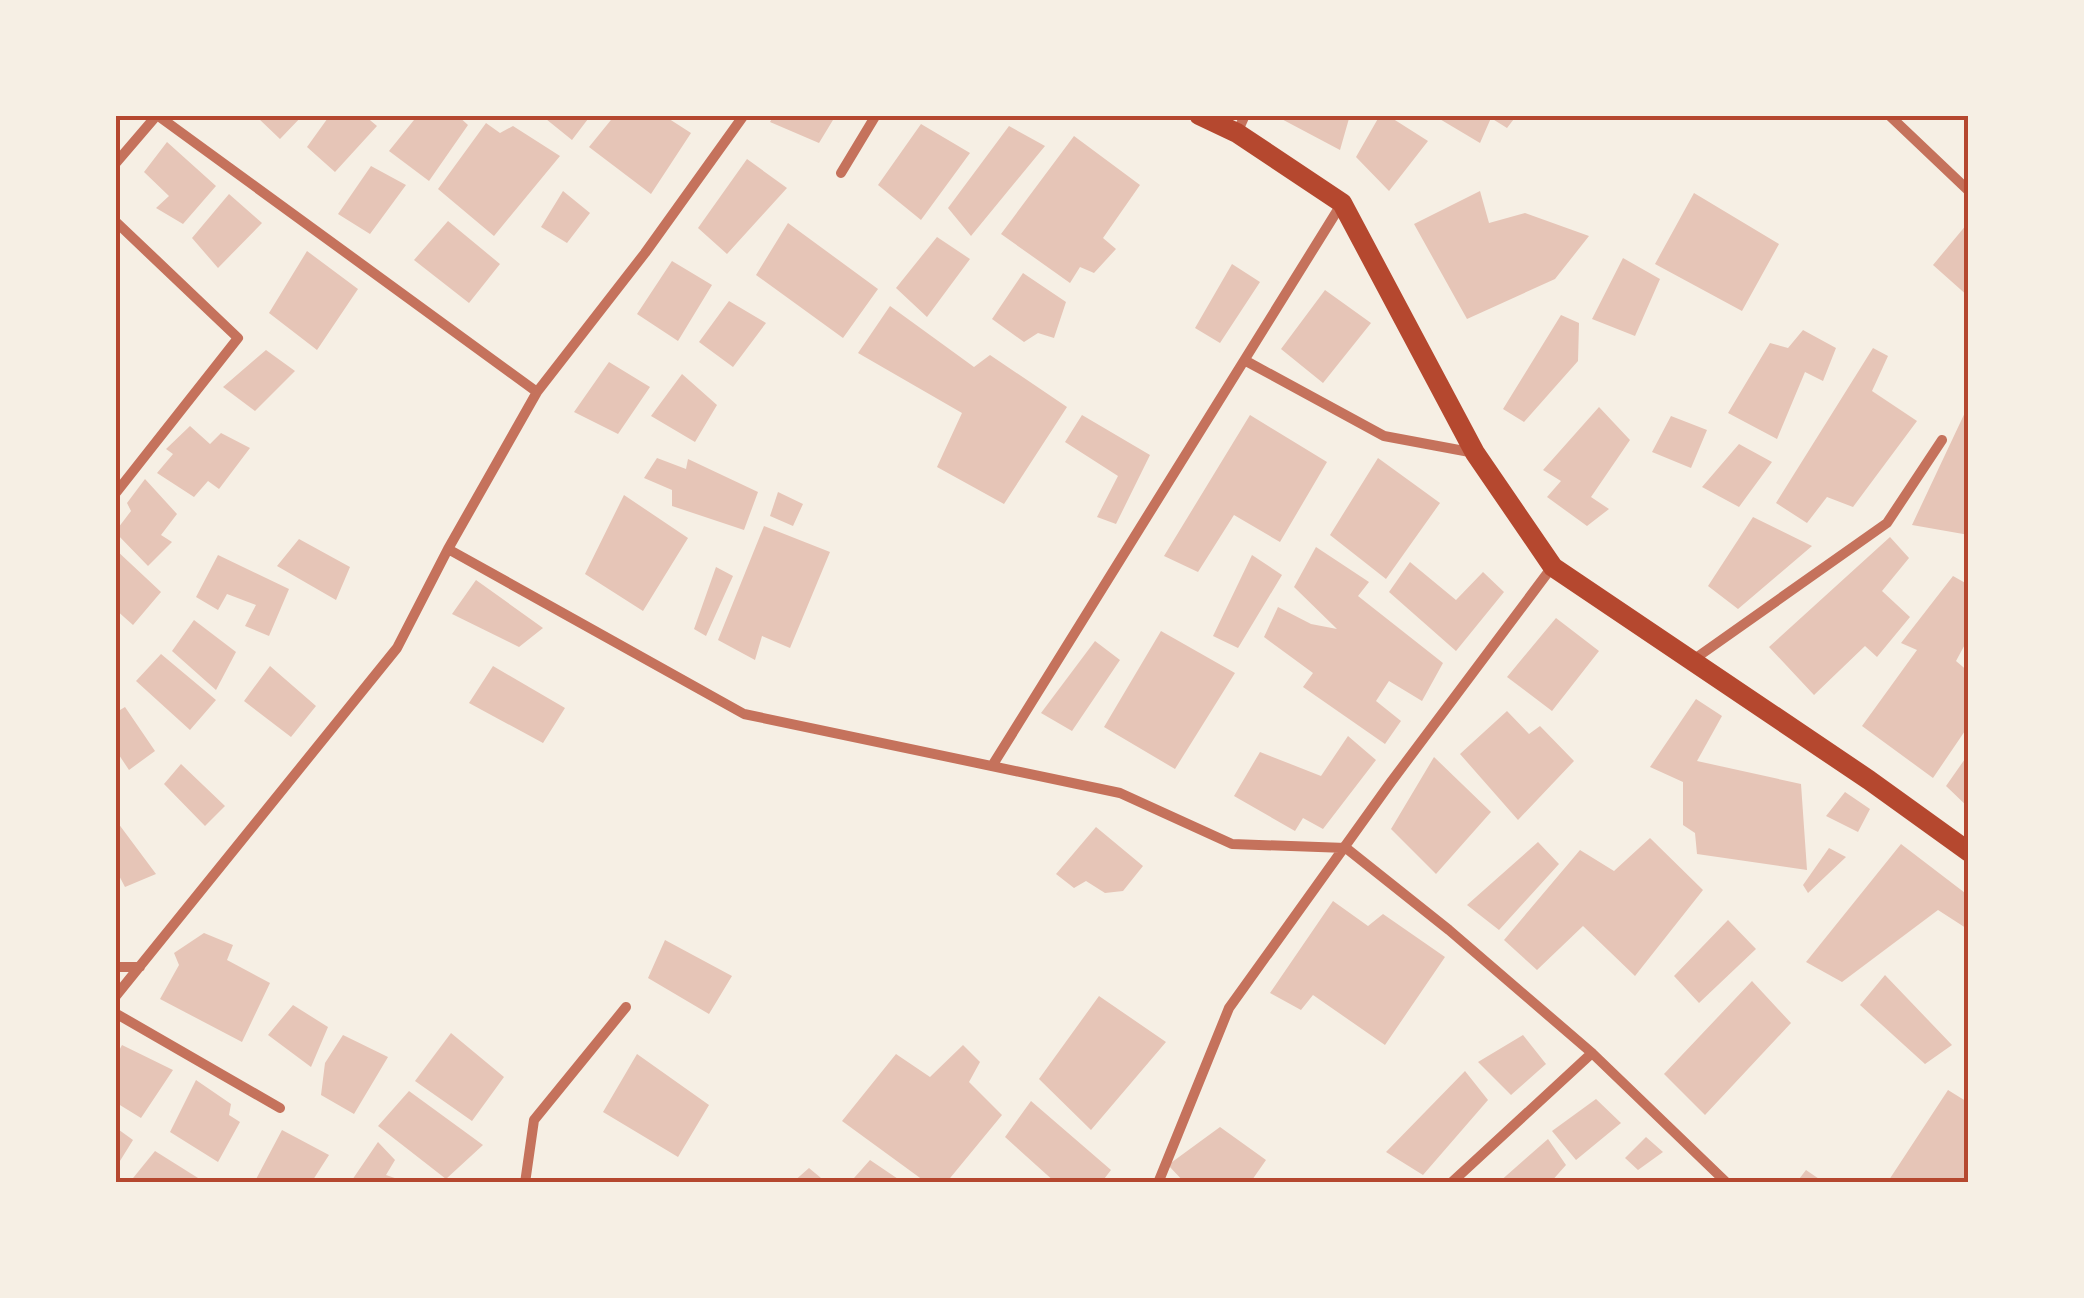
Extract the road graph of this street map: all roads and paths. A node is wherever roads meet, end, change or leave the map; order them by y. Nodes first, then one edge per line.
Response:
1 (157, 115) edge
2 (744, 115) edge
3 (876, 115) edge
4 (1199, 115) edge
5 (1889, 115) edge
6 (1241, 124) edge
7 (115, 164) edge
8 (841, 174) dead end
9 (1969, 191) edge
10 (1342, 204) junction
11 (115, 221) edge
12 (1246, 361) junction
13 (537, 392) junction
14 (1942, 440) dead end
15 (1475, 453) junction
16 (115, 494) edge
17 (448, 549) junction
18 (1553, 566) junction
19 (1692, 661) junction
20 (992, 766) junction
21 (1346, 848) junction
22 (1969, 852) edge
23 (115, 967) edge
24 (140, 967) junction
25 (115, 997) edge
26 (626, 1007) dead end
27 (115, 1013) edge
28 (1592, 1053) junction
29 (280, 1108) dead end
30 (525, 1183) edge
31 (1158, 1183) edge
32 (1451, 1183) edge
33 (1727, 1183) edge

1 - 7 street
1 - 13 street
2 - 13 street
3 - 8 street
4 - 6 main road
5 - 9 street
6 - 10 main road
10 - 12 street
10 - 15 main road
11 - 16 street
12 - 15 street
12 - 20 street
13 - 17 street
14 - 19 street
15 - 18 main road
17 - 20 street
17 - 24 street
18 - 19 main road
18 - 21 street
19 - 22 main road
20 - 21 street
21 - 28 street
21 - 31 street
23 - 24 street
24 - 25 street
26 - 30 street
27 - 29 street
28 - 32 street
28 - 33 street

